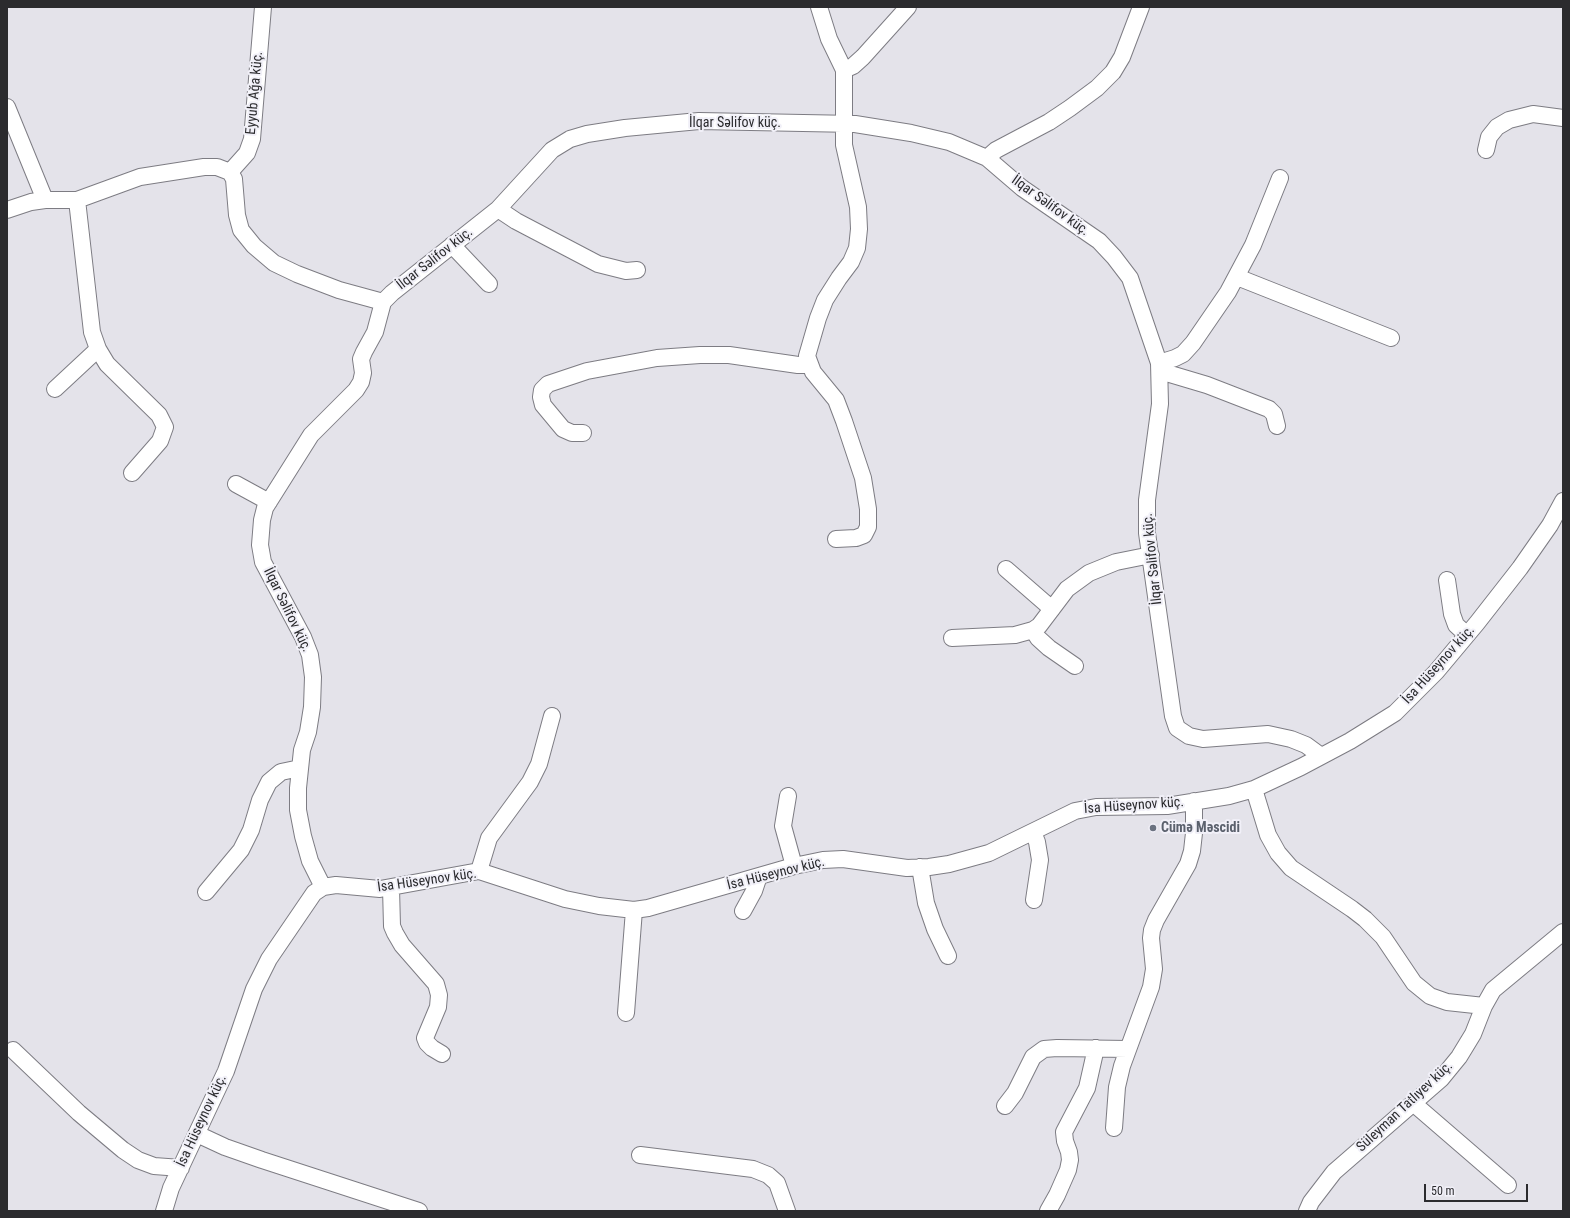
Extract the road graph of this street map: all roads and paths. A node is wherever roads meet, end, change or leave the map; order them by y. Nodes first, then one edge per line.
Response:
1 (263, 7) edge
2 (819, 7) edge
3 (908, 7) edge
4 (1141, 7) edge
5 (844, 70) junction
6 (7, 107) edge
7 (1563, 118) edge
8 (843, 124) junction
9 (1486, 150) dead end
10 (987, 158) junction
11 (230, 172) junction
12 (1280, 178) dead end
13 (45, 200) junction
14 (77, 200) junction
15 (498, 209) junction
16 (7, 210) edge
17 (452, 245) junction
18 (637, 270) dead end
19 (1237, 277) junction
20 (489, 284) dead end
21 (383, 302) junction
22 (1391, 338) dead end
23 (98, 349) junction
24 (810, 365) junction
25 (1159, 367) junction
26 (55, 389) dead end
27 (1277, 426) dead end
28 (583, 433) dead end
29 (132, 473) dead end
30 (236, 484) dead end
31 (1563, 501) edge
32 (269, 502) junction
33 (836, 539) dead end
34 (1150, 555) junction
35 (1006, 569) dead end
36 (1447, 580) dead end
37 (1052, 609) junction
38 (1033, 630) junction
39 (1467, 634) junction
40 (952, 638) dead end
41 (1075, 666) dead end
42 (552, 716) dead end
43 (1321, 756) junction
44 (300, 768) junction
45 (1254, 789) junction
46 (788, 796) dead end
47 (1194, 801) junction
48 (1032, 832) junction
49 (794, 866) junction
50 (920, 867) junction
51 (479, 871) junction
52 (759, 876) junction
53 (323, 887) junction
54 (391, 888) junction
55 (206, 892) dead end
56 (1034, 900) dead end
57 (634, 910) junction
58 (743, 911) dead end
59 (1563, 932) edge
60 (948, 956) dead end
61 (1484, 1006) junction
62 (626, 1013) dead end
63 (1096, 1048) junction
64 (1128, 1049) junction
65 (13, 1050) dead end
66 (442, 1054) dead end
67 (1413, 1103) junction
68 (1005, 1106) dead end
69 (1114, 1128) dead end
70 (197, 1134) junction
71 (640, 1155) dead end
72 (181, 1168) junction
73 (1508, 1185) dead end
74 (164, 1211) edge
75 (419, 1211) edge
76 (787, 1211) edge
77 (1048, 1211) edge
78 (1307, 1211) edge

1 - 11 street, Eyyub Ağa küç.
2 - 5 street
3 - 5 street
4 - 10 street
5 - 8 street
6 - 13 street
7 - 9 street
8 - 10 street, İlqar Səlifov küç.
8 - 15 street, İlqar Səlifov küç.
8 - 24 street
10 - 25 street, İlqar Səlifov küç.
11 - 14 street
11 - 21 street
12 - 19 street
13 - 14 street
13 - 16 street
14 - 23 street
15 - 17 street, İlqar Səlifov küç.
15 - 18 street
17 - 20 street
17 - 21 street, İlqar Səlifov küç.
19 - 22 street
19 - 25 street
21 - 32 street, İlqar Səlifov küç.
23 - 26 street
23 - 29 street
24 - 28 street
24 - 33 street
25 - 27 street
25 - 34 street, İlqar Səlifov küç.
30 - 32 street
31 - 39 street, İsa Hüseynov küç.
32 - 44 street, İlqar Səlifov küç.
34 - 37 street
34 - 43 street, İlqar Səlifov küç.
35 - 37 street
36 - 39 street
37 - 38 street
38 - 40 street
38 - 41 street
39 - 43 street, İsa Hüseynov küç.
42 - 51 street
43 - 45 street, İsa Hüseynov küç.
44 - 53 street, İlqar Səlifov küç.
44 - 55 street
45 - 47 street, İsa Hüseynov küç.
45 - 61 street
46 - 49 street
47 - 48 street, İsa Hüseynov küç.
47 - 64 street
48 - 50 street, İsa Hüseynov küç.
48 - 56 street
49 - 50 street, İsa Hüseynov küç.
49 - 52 street, İsa Hüseynov küç.
50 - 60 street
51 - 54 street, İsa Hüseynov küç.
51 - 57 street, İsa Hüseynov küç.
52 - 57 street, İsa Hüseynov küç.
52 - 58 street
53 - 54 street, İsa Hüseynov küç.
53 - 70 street, İsa Hüseynov küç.
54 - 66 street
57 - 62 street
59 - 61 street, Süleyman Tatlıyev küç.
61 - 67 street, Süleyman Tatlıyev küç.
63 - 64 street
63 - 68 street
63 - 77 street
64 - 69 street
65 - 72 street
67 - 73 street
67 - 78 street, Süleyman Tatlıyev küç.
70 - 72 street, İsa Hüseynov küç.
70 - 75 street
71 - 76 street
72 - 74 street, İsa Hüseynov küç.

